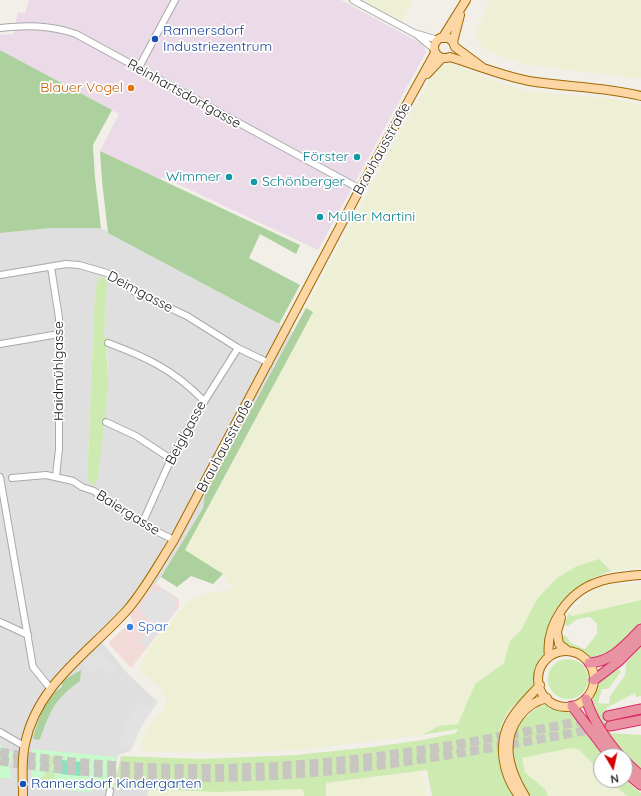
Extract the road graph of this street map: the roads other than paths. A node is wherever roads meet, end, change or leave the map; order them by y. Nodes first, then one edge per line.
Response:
1 (176, 0) edge
2 (353, 0) edge
3 (464, 3) edge
4 (0, 28) edge
5 (414, 33) junction
6 (441, 38) junction
7 (454, 44) junction
8 (434, 51) junction
9 (446, 58) junction
10 (482, 67) junction
11 (138, 69) junction
12 (420, 80) junction
13 (641, 96) edge
14 (360, 189) junction
15 (51, 267) junction
16 (0, 275) edge
17 (59, 334) junction
18 (108, 343) dead end
19 (0, 344) edge
20 (238, 348) junction
21 (269, 363) junction
22 (203, 400) junction
23 (106, 422) dead end
24 (171, 459) junction
25 (56, 476) junction
26 (0, 477) edge
27 (12, 478) dead end
28 (2, 504) edge
29 (142, 524) junction
30 (174, 540) junction
31 (641, 575) edge
32 (563, 608) junction
33 (0, 622) edge
34 (641, 629) edge
35 (28, 635) junction
36 (641, 639) edge
37 (568, 651) junction
38 (549, 657) junction
39 (589, 663) junction
40 (594, 680) junction
41 (540, 685) junction
42 (50, 688) junction
43 (547, 698) junction
44 (586, 699) junction
45 (572, 706) junction
46 (641, 709) edge
47 (608, 716) tunnel mouth
48 (638, 721) edge
49 (610, 726) tunnel mouth
50 (0, 732) edge
51 (24, 746) junction
52 (604, 748) edge
53 (614, 748) edge
54 (633, 768) edge
55 (641, 776) edge
56 (633, 779) edge
57 (641, 786) edge
58 (23, 796) edge
59 (519, 796) edge
60 (525, 796) edge

1 - 11 street
2 - 5 street
3 - 6 main road
3 - 7 main road
4 - 11 street, Reinhartsdorfgasse
5 - 6 street
5 - 8 street
6 - 7 main road
6 - 8 main road, Brauhausstraße
7 - 9 main road, Brauhausstraße
7 - 10 main road
8 - 9 main road
8 - 12 main road, Brauhausstraße
9 - 10 main road
9 - 12 main road, Brauhausstraße
10 - 13 main road
11 - 14 street, Reinhartsdorfgasse
12 - 14 main road, Brauhausstraße
14 - 21 main road, Brauhausstraße
15 - 16 street, Deimgasse
15 - 17 street, Haidmühlgasse
15 - 20 street, Deimgasse
17 - 19 street
17 - 25 street, Haidmühlgasse
18 - 22 street
20 - 21 street, Deimgasse
20 - 22 street, Beiglgasse
21 - 30 main road, Brauhausstraße
22 - 24 street, Beiglgasse
23 - 24 street
24 - 29 street, Beiglgasse
25 - 27 street, Baiergasse
25 - 29 street, Baiergasse
26 - 28 street
28 - 35 street
29 - 30 street, Baiergasse
30 - 42 main road, Brauhausstraße
31 - 32 main road
32 - 37 main road
32 - 38 main road
33 - 35 street
34 - 39 highway
35 - 42 street
36 - 40 highway
37 - 38 main road
37 - 39 main road
38 - 41 main road
39 - 40 main road
40 - 44 main road
41 - 43 main road
41 - 59 main road
42 - 51 main road, Brauhausstraße
43 - 45 main road
43 - 60 main road
44 - 45 main road
44 - 53 highway
45 - 52 highway
46 - 47 highway
48 - 49 highway
50 - 51 street
51 - 58 main road, Brauhausstraße
54 - 55 highway
56 - 57 highway

